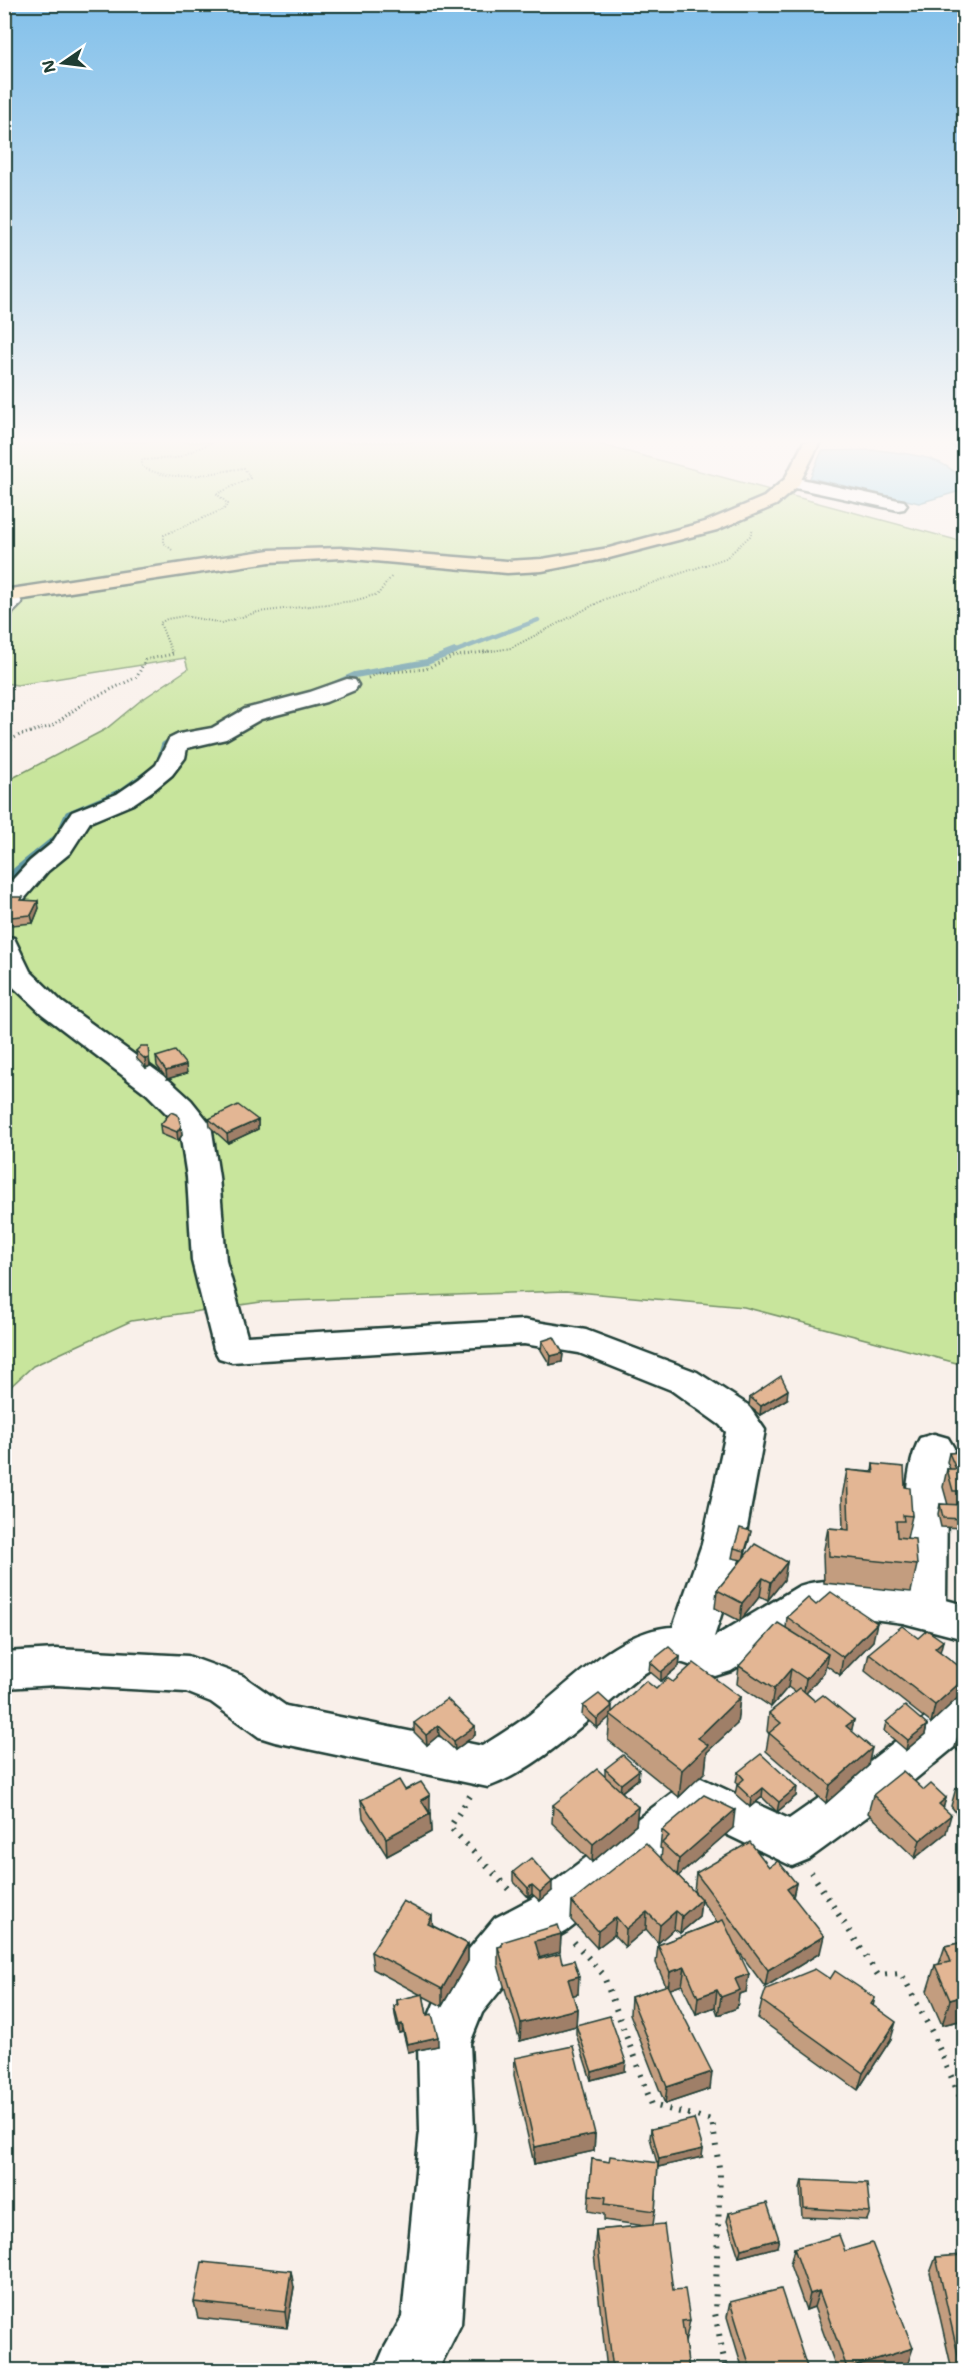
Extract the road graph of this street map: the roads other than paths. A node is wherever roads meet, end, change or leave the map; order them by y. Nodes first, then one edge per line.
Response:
1 (610, 553) edge
2 (6, 601) edge
3 (347, 685) road end
4 (4, 906) edge
5 (4, 944) edge
6 (934, 1448) dead end
7 (924, 1612) junction
8 (964, 1622) edge
9 (689, 1644) junction
10 (4, 1670) edge
11 (964, 1713) edge
12 (405, 2370) edge

1 - 2 main road
3 - 4 street
5 - 9 street
6 - 7 street
7 - 8 street
7 - 9 street
9 - 10 street
11 - 12 street

